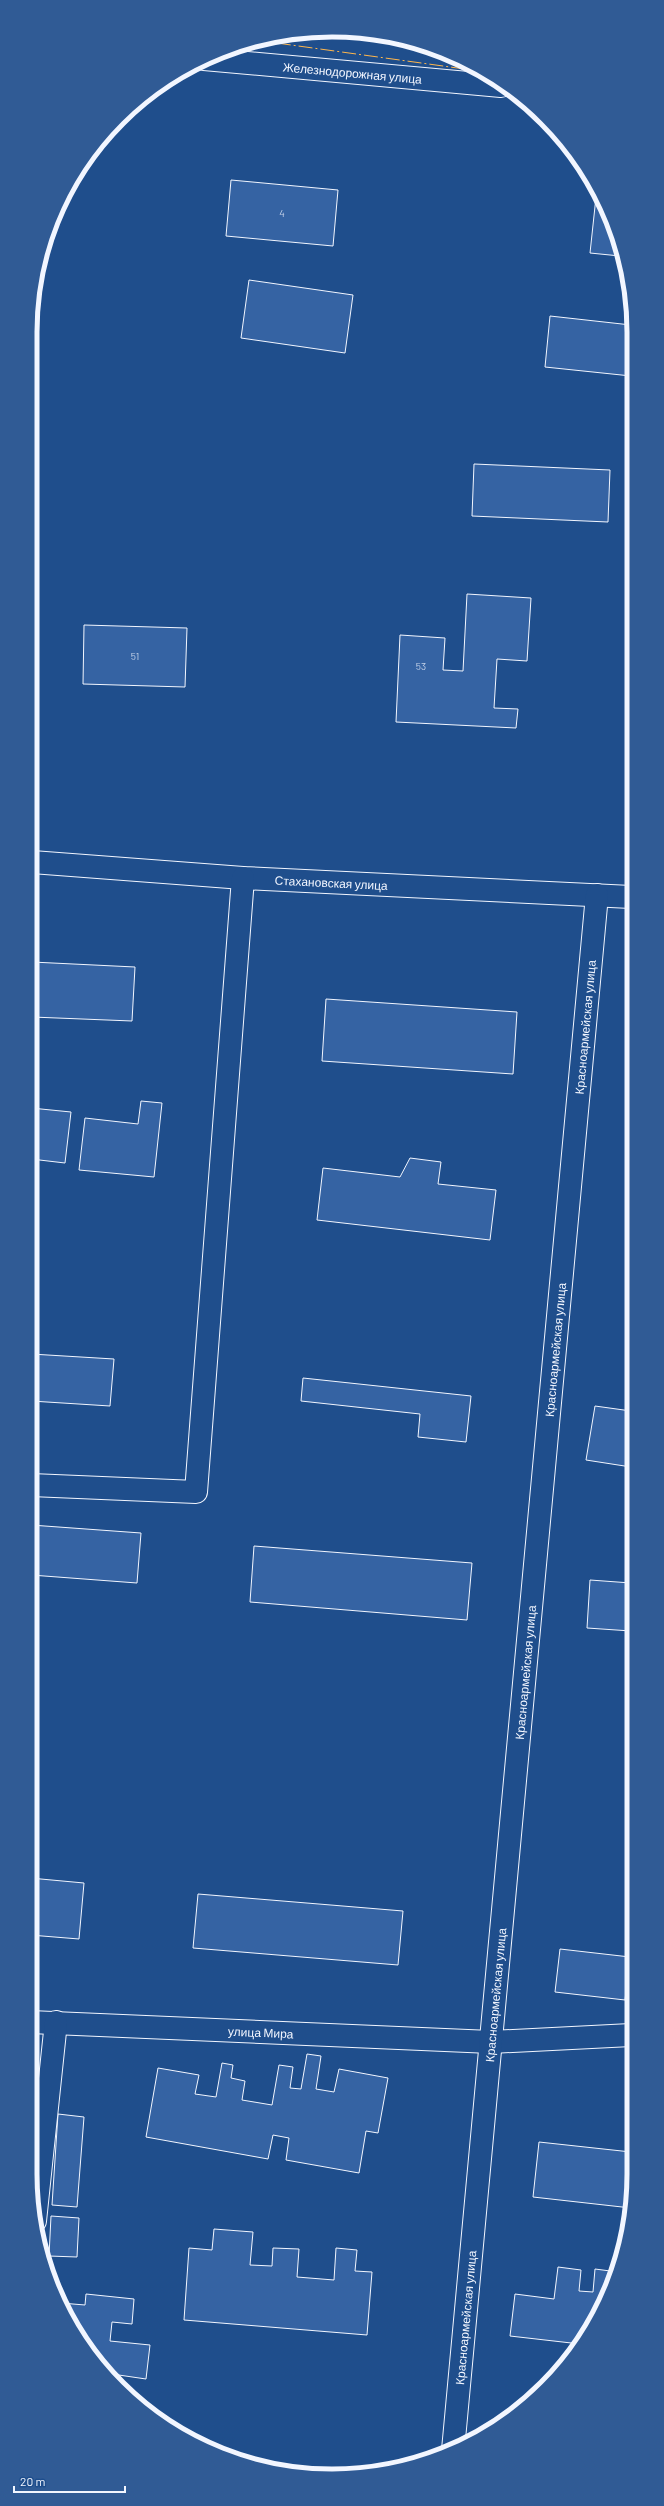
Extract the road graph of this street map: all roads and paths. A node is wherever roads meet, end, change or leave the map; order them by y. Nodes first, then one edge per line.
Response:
1 (217, 60) edge
2 (493, 85) edge
3 (37, 862) edge
4 (243, 878) junction
5 (597, 895) junction
6 (627, 897) edge
7 (37, 1485) edge
8 (37, 2022) edge
9 (56, 2022) junction
10 (627, 2035) edge
11 (491, 2042) junction
12 (38, 2193) edge
13 (454, 2443) edge

1 - 2 street, Железнодорожная улица
3 - 4 street, Стахановская улица
4 - 5 street, Стахановская улица
4 - 7 street
5 - 6 street, Стахановская улица
5 - 11 street, Красноармейская улица
8 - 9 street, улица Мира
9 - 11 street, улица Мира
9 - 12 street
10 - 11 street, улица Мира
11 - 13 street, Красноармейская улица

